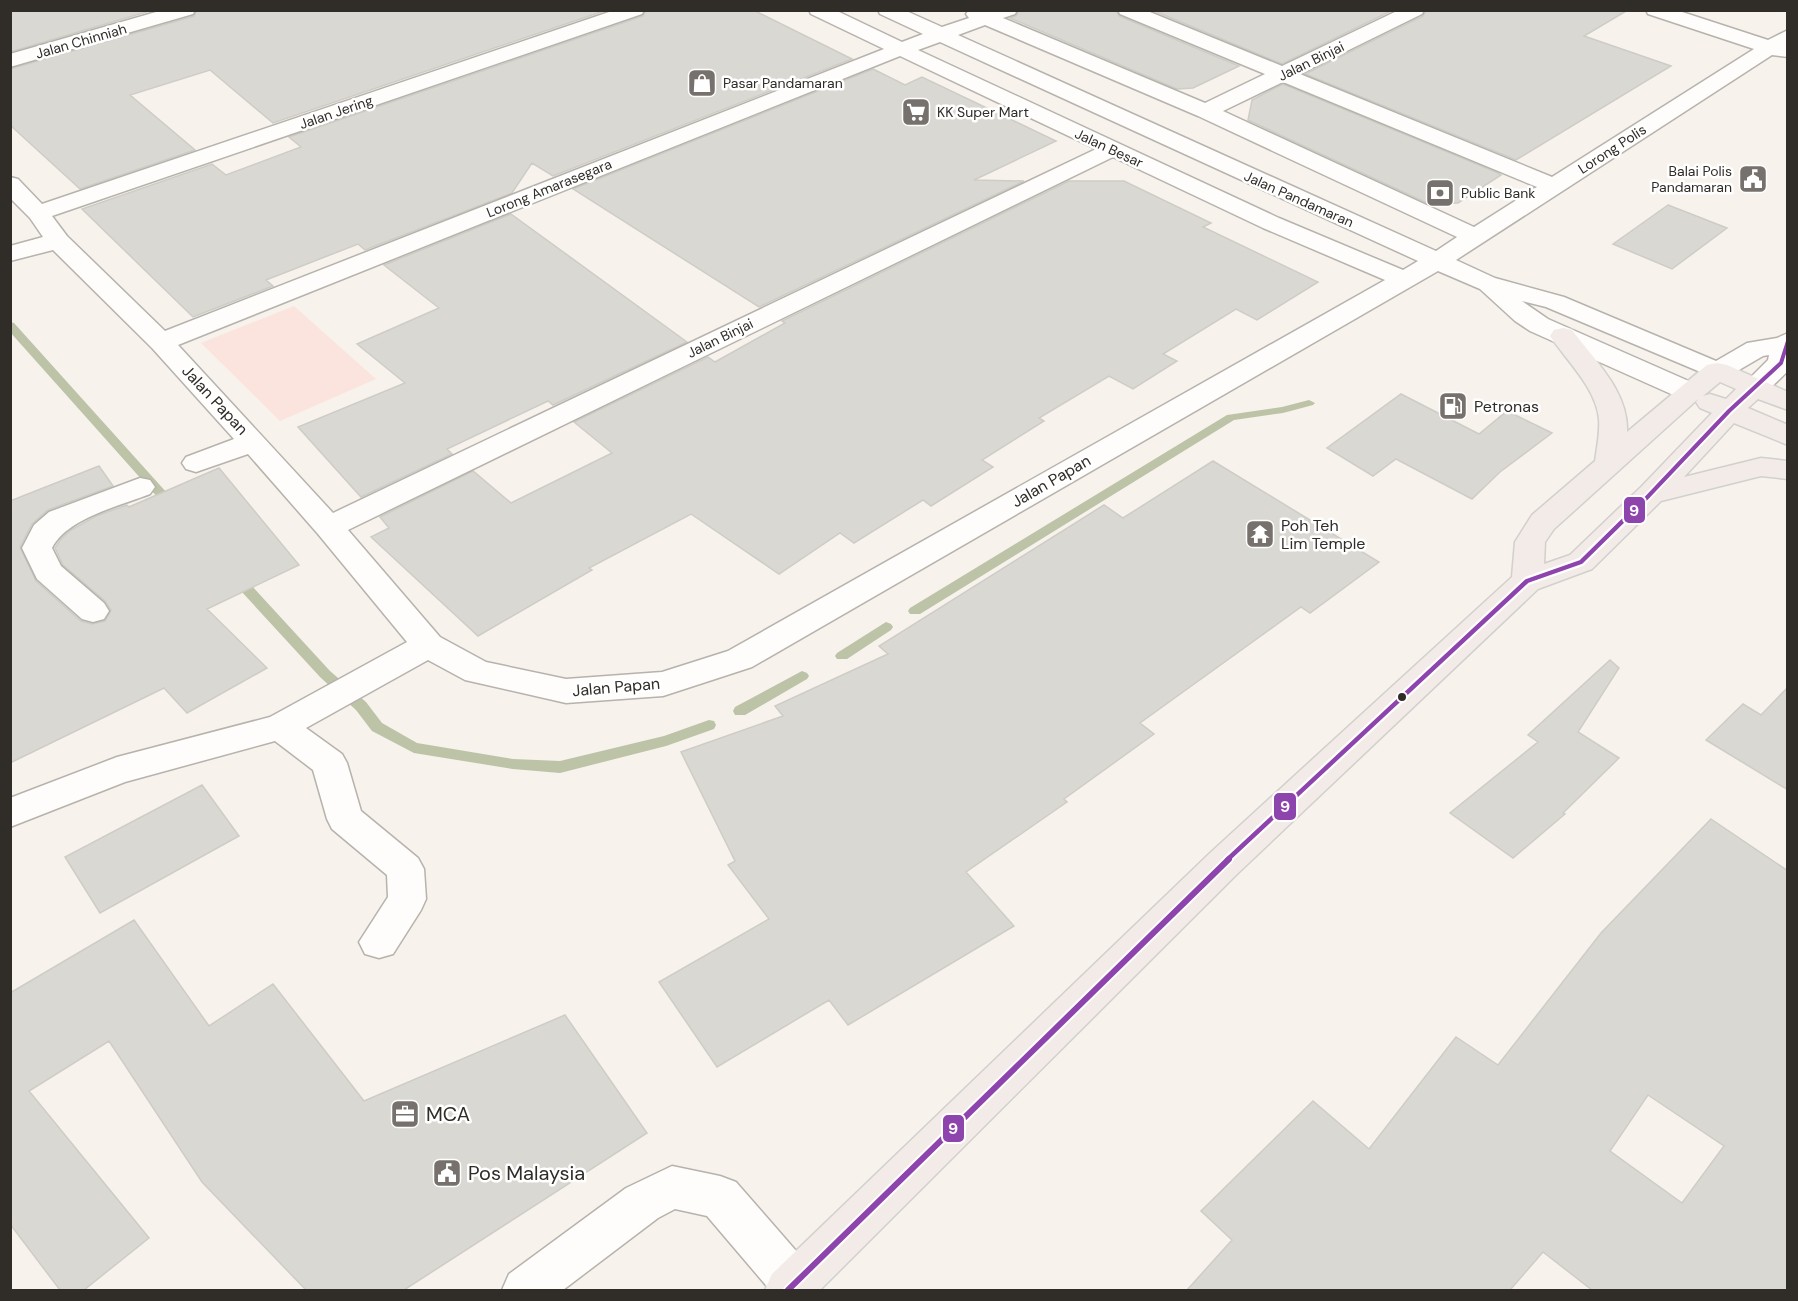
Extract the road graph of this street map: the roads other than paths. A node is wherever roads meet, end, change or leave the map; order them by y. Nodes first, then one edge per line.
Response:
1 (186, 10) edge
2 (635, 10) edge
3 (818, 10) edge
4 (887, 10) edge
5 (1008, 10) edge
6 (1128, 10) edge
7 (1415, 10) edge
8 (1654, 10) edge
9 (978, 15) edge
10 (938, 35) junction
11 (1788, 36) edge
12 (902, 49) junction
13 (1778, 51) edge
14 (10, 61) edge
15 (1283, 74) junction
16 (1206, 111) junction
17 (1111, 150) junction
18 (10, 184) edge
19 (1554, 186) junction
20 (38, 213) junction
21 (1476, 237) junction
22 (58, 241) junction
23 (10, 254) edge
24 (1437, 261) junction
25 (1403, 279) junction
26 (1486, 283) junction
27 (1563, 336) junction
28 (161, 342) junction
29 (1786, 343) edge
30 (1717, 371) junction
31 (1755, 387) junction
32 (1689, 392) junction
33 (1788, 402) edge
34 (1729, 411) junction
35 (1788, 436) edge
36 (253, 442) junction
37 (196, 463) dead end
38 (1609, 463) junction
39 (1788, 470) edge
40 (140, 487) dead end
41 (1651, 494) junction
42 (329, 527) junction
43 (1527, 581) junction
44 (93, 611) dead end
45 (428, 645) junction
46 (279, 728) junction
47 (10, 813) edge
48 (379, 942) dead end
49 (792, 1287) edge
50 (525, 1290) edge

1 - 14 street, Jalan Chinniah
2 - 20 street, Jalan Jering
3 - 12 street, Jalan Besar
4 - 10 street, Jalan Pandamaran
5 - 9 street, Lorong Amarasegara
6 - 15 street
7 - 15 street, Jalan Binjai
8 - 13 street
9 - 10 street, Lorong Amarasegara
9 - 16 street
10 - 12 street, Lorong Amarasegara
10 - 24 street, Jalan Pandamaran
11 - 13 street, Lorong Polis
12 - 17 street, Jalan Besar
12 - 28 street, Lorong Amarasegara
13 - 19 street, Lorong Polis
15 - 16 street, Jalan Binjai
15 - 19 street
16 - 21 street
17 - 25 street, Jalan Besar
17 - 42 street, Jalan Binjai
18 - 20 street, Jalan Papan
19 - 21 street, Lorong Polis
20 - 22 street, Jalan Papan
21 - 24 street, Lorong Polis
22 - 23 street
22 - 28 street, Jalan Papan
24 - 25 street, Jalan Papan
24 - 26 street, Jalan Pandamaran
25 - 45 street, Jalan Papan
26 - 27 street
26 - 30 street, Jalan Pandamaran
27 - 32 street
27 - 38 main road
28 - 36 street, Jalan Papan
29 - 30 street
29 - 31 street
30 - 31 main road
30 - 32 main road
31 - 33 main road
31 - 34 main road
32 - 34 main road
32 - 38 main road
34 - 35 main road
34 - 41 main road
36 - 37 street
36 - 42 street, Jalan Papan
38 - 43 main road
39 - 41 main road
40 - 44 street
41 - 43 main road
42 - 45 street, Jalan Papan
43 - 49 main road
45 - 46 street
46 - 47 street
46 - 48 street
49 - 50 street

